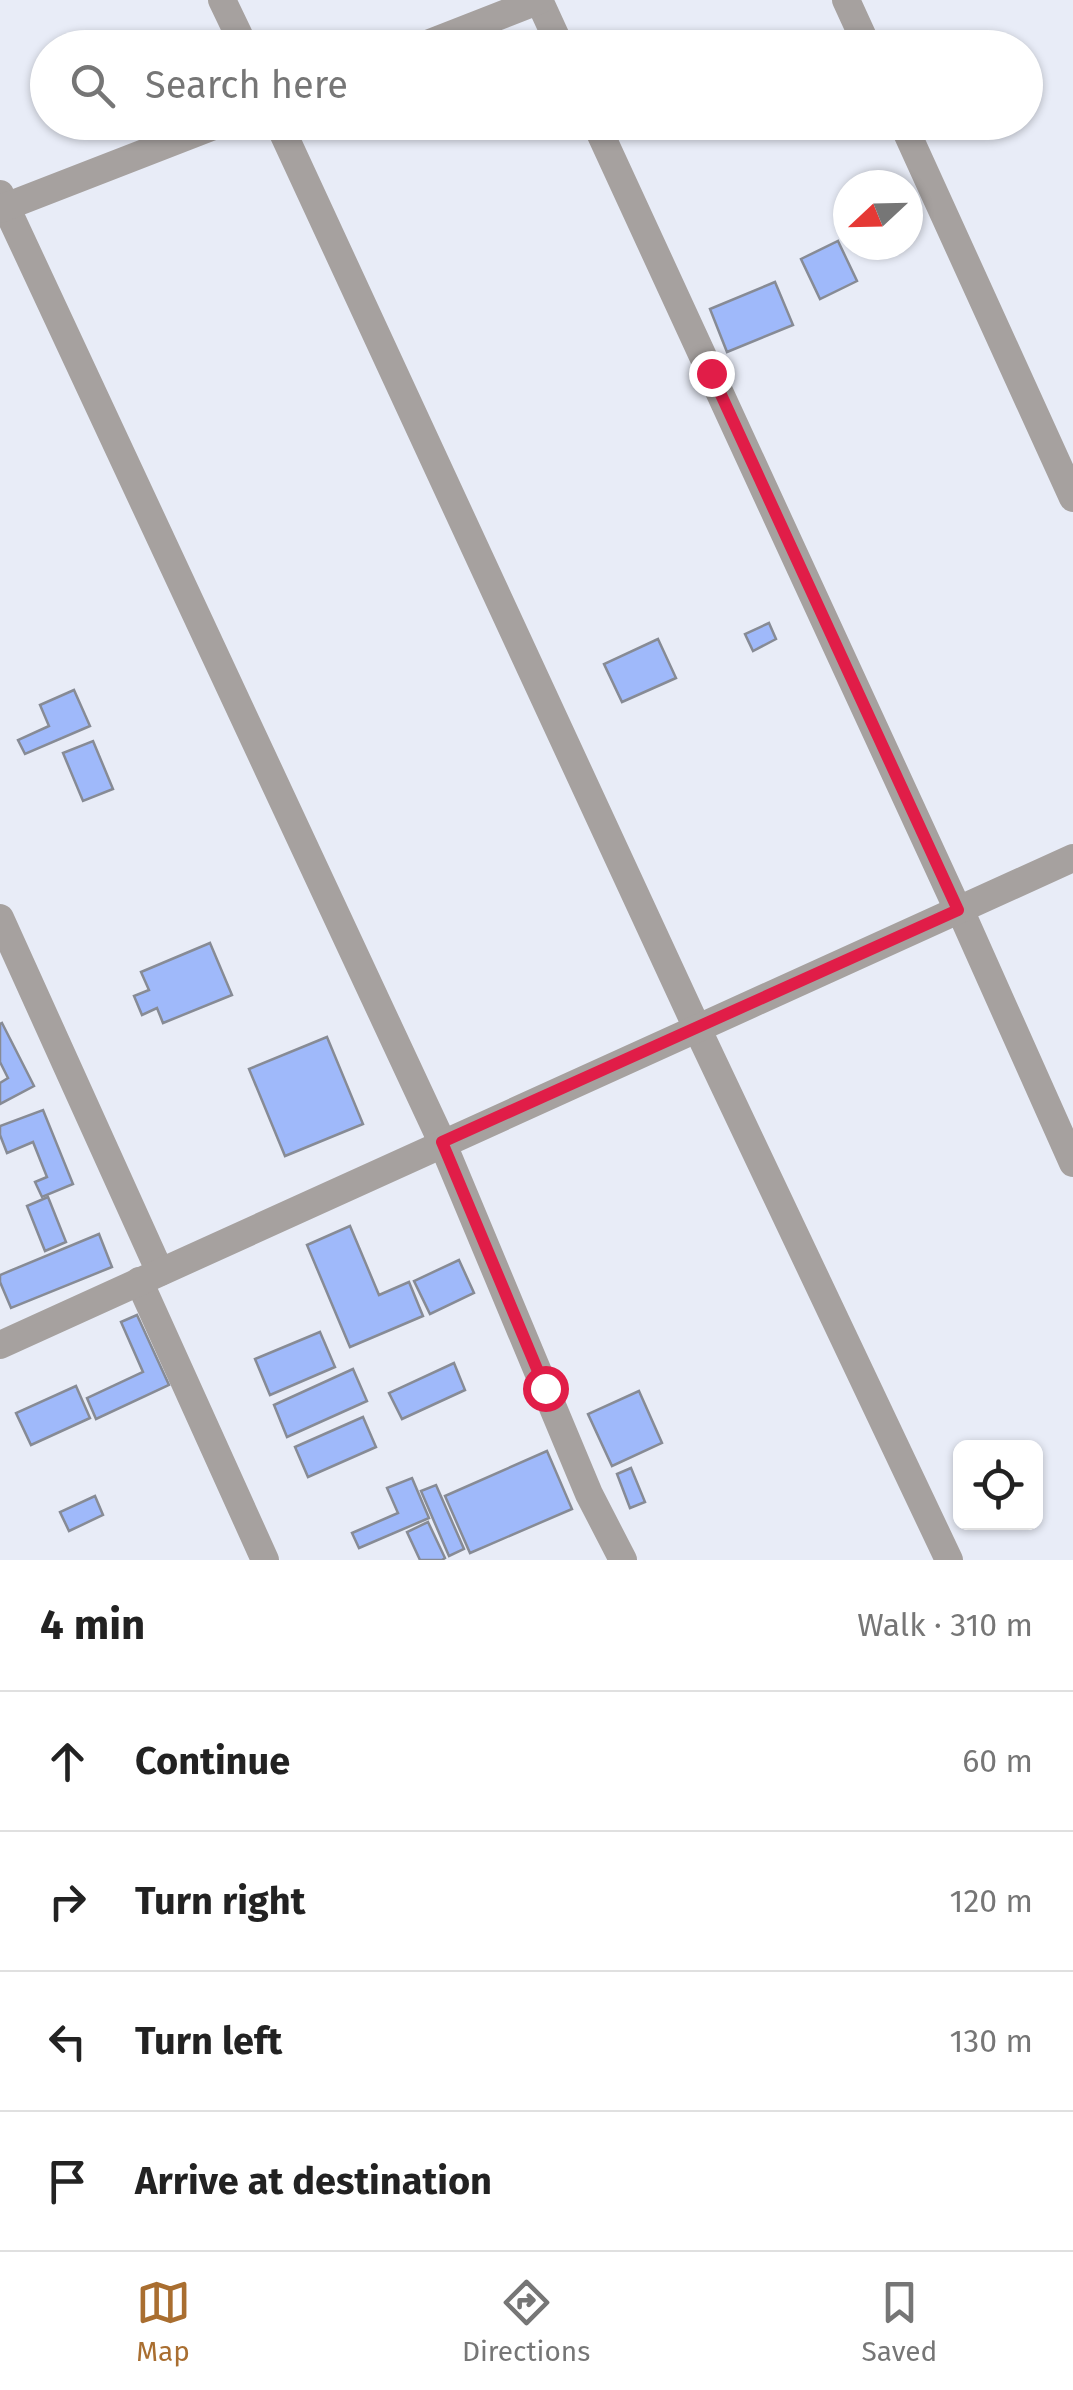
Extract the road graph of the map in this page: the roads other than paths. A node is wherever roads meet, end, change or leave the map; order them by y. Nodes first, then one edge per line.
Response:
1 (222, 0) edge
2 (539, 0) edge
3 (846, 0) edge
4 (236, 30) edge
5 (463, 30) edge
6 (553, 30) edge
7 (860, 30) edge
8 (175, 140) edge
9 (286, 140) edge
10 (603, 140) edge
11 (910, 140) edge
12 (2, 203) edge
13 (1073, 498) edge
14 (1073, 858) edge
15 (958, 910) junction
16 (0, 918) edge
17 (697, 1028) junction
18 (442, 1142) junction
19 (1073, 1162) edge
20 (149, 1277) junction
21 (0, 1344) edge
22 (265, 1560) edge
23 (623, 1560) edge
24 (949, 1560) edge

1 - 4 street
2 - 5 street
2 - 6 street
3 - 7 street
8 - 12 street
9 - 17 street
10 - 15 street
11 - 13 street
12 - 18 street
14 - 15 street
15 - 17 street
15 - 19 street
16 - 20 street
17 - 18 street
17 - 24 street
18 - 20 street
18 - 23 street
20 - 21 street
20 - 22 street

